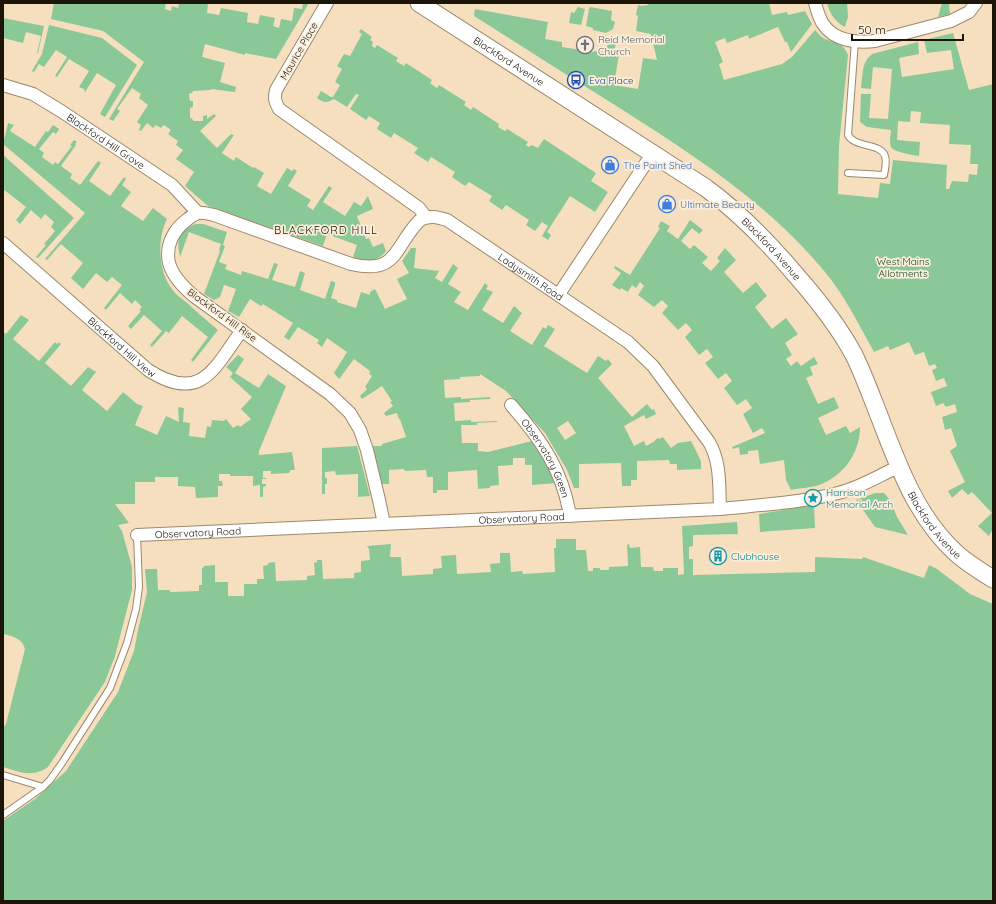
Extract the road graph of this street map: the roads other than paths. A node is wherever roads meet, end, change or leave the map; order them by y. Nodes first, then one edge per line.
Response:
1 (327, 3) edge
2 (815, 3) edge
3 (976, 3) edge
4 (427, 6) edge
5 (855, 41) junction
6 (3, 85) edge
7 (652, 154) junction
8 (848, 173) dead end
9 (198, 213) junction
10 (426, 217) junction
11 (3, 243) edge
12 (559, 294) junction
13 (242, 330) junction
14 (511, 405) dead end
15 (900, 466) junction
16 (720, 509) junction
17 (570, 516) junction
18 (384, 524) junction
19 (137, 535) joint
20 (993, 579) edge
21 (3, 775) edge
22 (43, 787) junction
23 (3, 815) edge

1 - 10 street, Maurice Place
2 - 5 street
3 - 5 street
4 - 7 street, Blackford Avenue
5 - 8 lane
6 - 9 street, Blackford Hill Grove
7 - 12 street
7 - 15 street, Blackford Avenue
9 - 10 street
9 - 13 street, Blackford Hill Rise
10 - 12 street, Ladysmith Road
11 - 13 street, Blackford Hill View
12 - 16 street, Ladysmith Road
13 - 18 street, Blackford Hill Rise
14 - 17 street, Observatory Green
15 - 16 street, Observatory Road
15 - 20 street, Blackford Avenue
16 - 17 street, Observatory Road
17 - 18 street, Observatory Road
18 - 19 street, Observatory Road
19 - 22 lane
21 - 22 lane
22 - 23 lane

